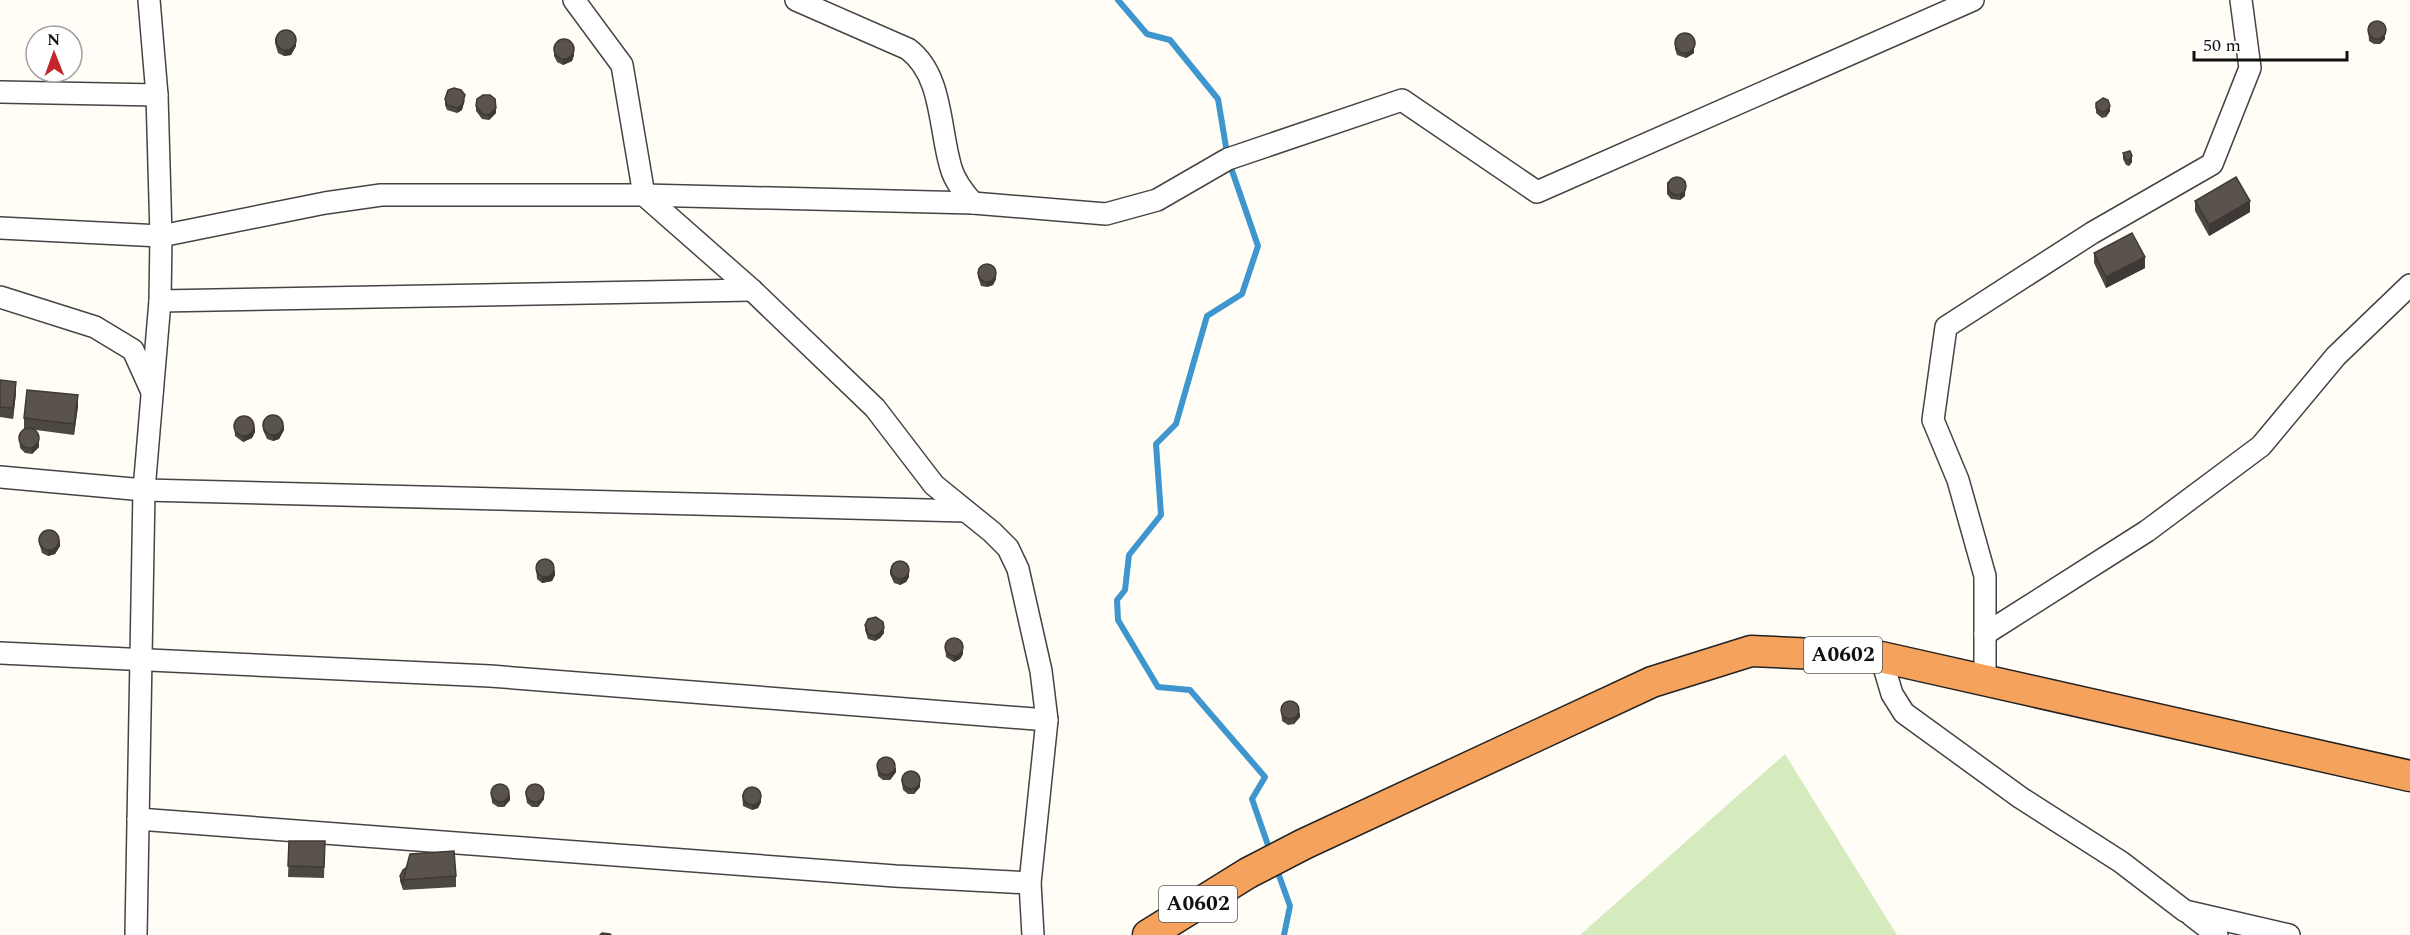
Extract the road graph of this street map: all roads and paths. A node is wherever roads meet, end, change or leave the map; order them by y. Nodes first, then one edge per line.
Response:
1 (149, 0) edge
2 (574, 0) edge
3 (796, 0) edge
4 (1973, 0) edge
5 (2241, 0) edge
6 (0, 92) edge
7 (157, 95) junction
8 (644, 195) junction
9 (973, 203) junction
10 (0, 228) edge
11 (162, 236) junction
12 (2410, 285) edge
13 (752, 290) junction
14 (0, 297) edge
15 (160, 301) junction
16 (152, 393) junction
17 (0, 477) edge
18 (144, 490) junction
19 (965, 511) junction
20 (1985, 634) junction
21 (0, 653) edge
22 (1881, 657) junction
23 (140, 659) junction
24 (1985, 681) junction
25 (1047, 720) junction
26 (2410, 776) edge
27 (138, 819) junction
28 (1030, 883) junction
29 (2186, 910) junction
30 (136, 935) edge
31 (1033, 935) edge
32 (1148, 935) edge
33 (2217, 935) edge
34 (2289, 935) edge

1 - 7 street
2 - 8 street
3 - 9 street
4 - 9 street
5 - 20 street
6 - 7 street
7 - 11 street
8 - 9 street
8 - 11 street
8 - 13 street
10 - 11 street
11 - 15 street
12 - 20 street
13 - 15 street
13 - 19 street
14 - 16 street
15 - 16 street
16 - 18 street
17 - 18 street
18 - 19 street
18 - 23 street
19 - 25 street
20 - 24 street
21 - 23 street
22 - 24 highway, A0602
22 - 29 street
22 - 32 highway, A0602
23 - 25 street
23 - 27 street
24 - 26 highway, A0602
25 - 28 street
27 - 28 street
27 - 30 street
28 - 31 street
29 - 33 street
29 - 34 street

